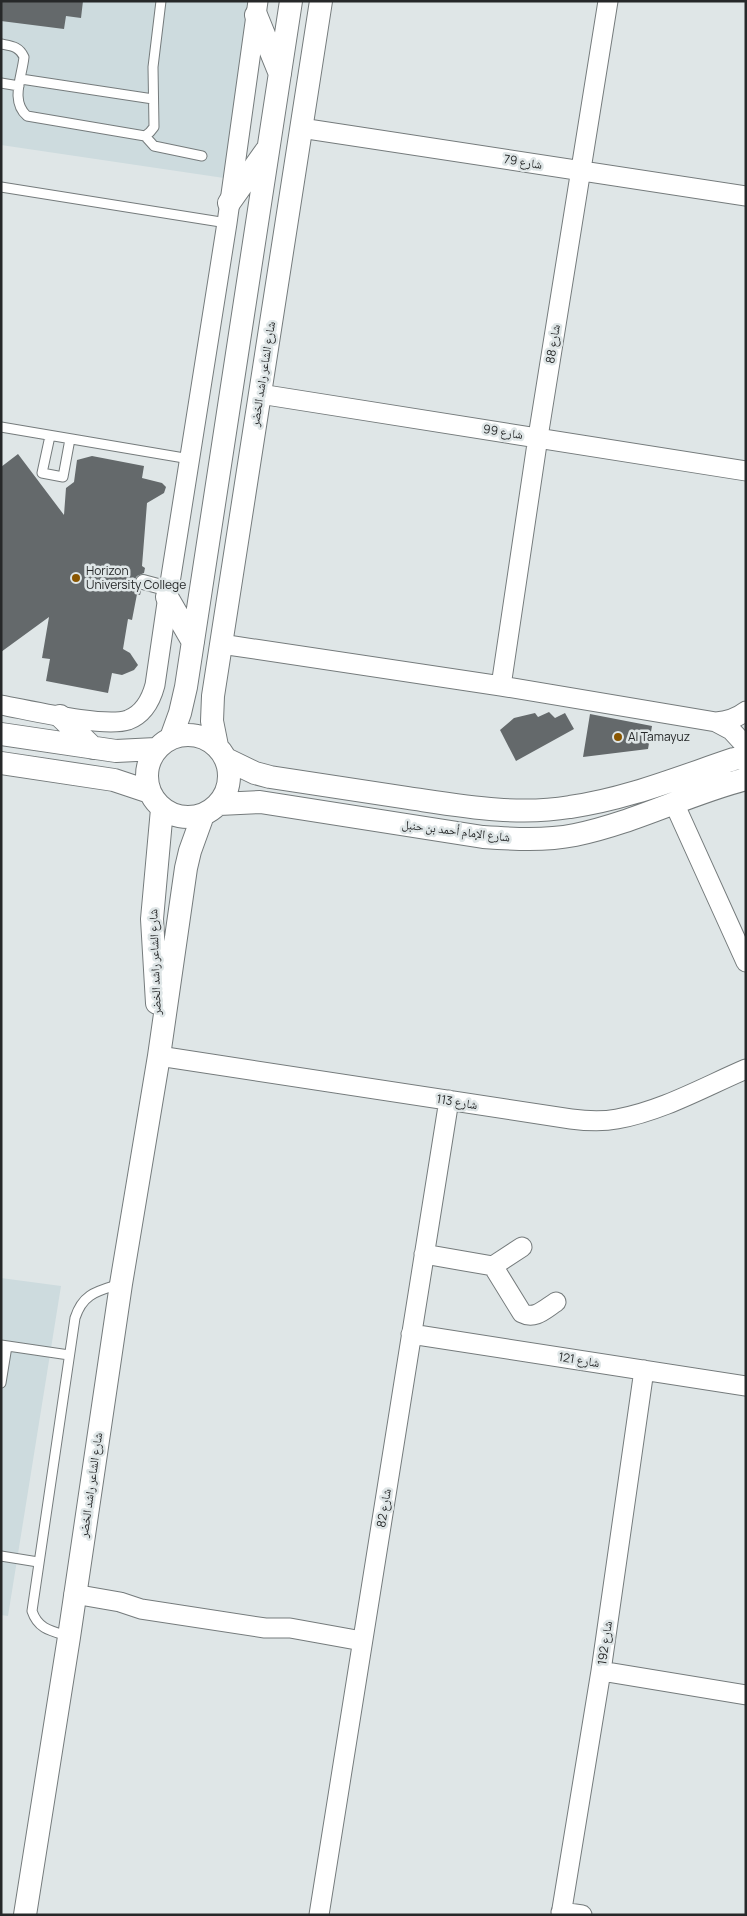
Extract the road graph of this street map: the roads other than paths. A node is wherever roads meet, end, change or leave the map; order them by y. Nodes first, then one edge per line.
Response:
1 (161, 1) edge
2 (291, 1) edge
3 (321, 1) edge
4 (608, 1) edge
5 (257, 8) edge
6 (1, 44) edge
7 (280, 74) junction
8 (1, 83) edge
9 (20, 83) junction
10 (153, 99) junction
11 (301, 128) junction
12 (145, 136) junction
13 (269, 146) junction
14 (202, 156) dead end
15 (582, 171) junction
16 (1, 187) edge
17 (746, 196) edge
18 (228, 213) junction
19 (260, 394) junction
20 (1, 427) edge
21 (50, 436) junction
22 (538, 437) junction
23 (70, 439) junction
24 (190, 459) junction
25 (746, 471) edge
26 (143, 582) dead end
27 (168, 593) junction
28 (193, 642) junction
29 (221, 644) junction
30 (501, 686) junction
31 (1, 705) edge
32 (746, 711) edge
33 (60, 716) junction
34 (716, 722) junction
35 (1, 734) edge
36 (164, 744) junction
37 (93, 748) junction
38 (742, 748) edge
39 (222, 753) junction
40 (1, 763) edge
41 (746, 779) edge
42 (156, 800) junction
43 (674, 803) junction
44 (211, 809) junction
45 (746, 962) edge
46 (159, 1056) junction
47 (746, 1068) edge
48 (449, 1100) junction
49 (522, 1247) dead end
50 (424, 1254) junction
51 (493, 1266) junction
52 (121, 1284) junction
53 (556, 1302) dead end
54 (412, 1334) junction
55 (4, 1346) edge
56 (69, 1355) junction
57 (644, 1370) junction
58 (1, 1383) edge
59 (746, 1386) edge
60 (1, 1556) edge
61 (38, 1562) junction
62 (74, 1600) junction
63 (69, 1637) junction
64 (362, 1645) junction
65 (601, 1672) junction
66 (746, 1695) edge
67 (561, 1913) edge
68 (25, 1915) edge
69 (318, 1915) edge
70 (582, 1915) edge

1 - 10 lane
2 - 7 street
3 - 11 street, شارع الشاعر راشد الخضر
4 - 15 street, شارع 88
5 - 7 street
5 - 18 street
6 - 9 lane
7 - 13 street
8 - 9 lane
9 - 10 lane
9 - 12 lane
10 - 12 lane
11 - 15 street, شارع 79
11 - 19 street, شارع الشاعر راشد الخضر
12 - 14 lane
13 - 18 street
13 - 28 street
15 - 17 street, شارع 79
15 - 22 street, شارع 88
16 - 18 lane
18 - 24 street
19 - 22 street, شارع 99
19 - 29 street, شارع الشاعر راشد الخضر
20 - 21 lane
21 - 23 lane
21 - 23 lane
22 - 25 street, شارع 99
22 - 30 street, شارع 88
23 - 24 lane
24 - 27 street
26 - 27 street
27 - 28 street
27 - 33 street
28 - 36 street
29 - 30 street
29 - 39 street, شارع الشاعر راشد الخضر
30 - 34 street
31 - 33 street
32 - 34 street
33 - 37 street
34 - 38 street
35 - 37 street
36 - 37 street
36 - 39 street
36 - 42 street
38 - 39 street, شارع الإمام أحمد بن حنبل
39 - 44 street
40 - 42 street
41 - 43 street, شارع الإمام أحمد بن حنبل
42 - 44 street
42 - 46 street, شارع الشاعر راشد الخضر
43 - 44 street, شارع الإمام أحمد بن حنبل
43 - 45 street
44 - 46 street, شارع الشاعر راشد الخضر
46 - 48 street, شارع 113
46 - 52 street, شارع الشاعر راشد الخضر
47 - 48 street, شارع 113
48 - 50 street, شارع 82
49 - 51 street
50 - 51 street
50 - 54 street, شارع 82
51 - 53 street
52 - 56 lane
52 - 62 street, شارع الشاعر راشد الخضر
54 - 57 street, شارع 121
54 - 64 street, شارع 82
55 - 56 lane
55 - 58 lane
56 - 61 lane
57 - 59 street, شارع 121
57 - 65 street, شارع 192
60 - 61 lane
61 - 63 lane
62 - 63 street, شارع الشاعر راشد الخضر
62 - 64 street
63 - 68 street, شارع الشاعر راشد الخضر
64 - 69 street, شارع 82
65 - 66 street
65 - 67 street, شارع 192
67 - 70 street

